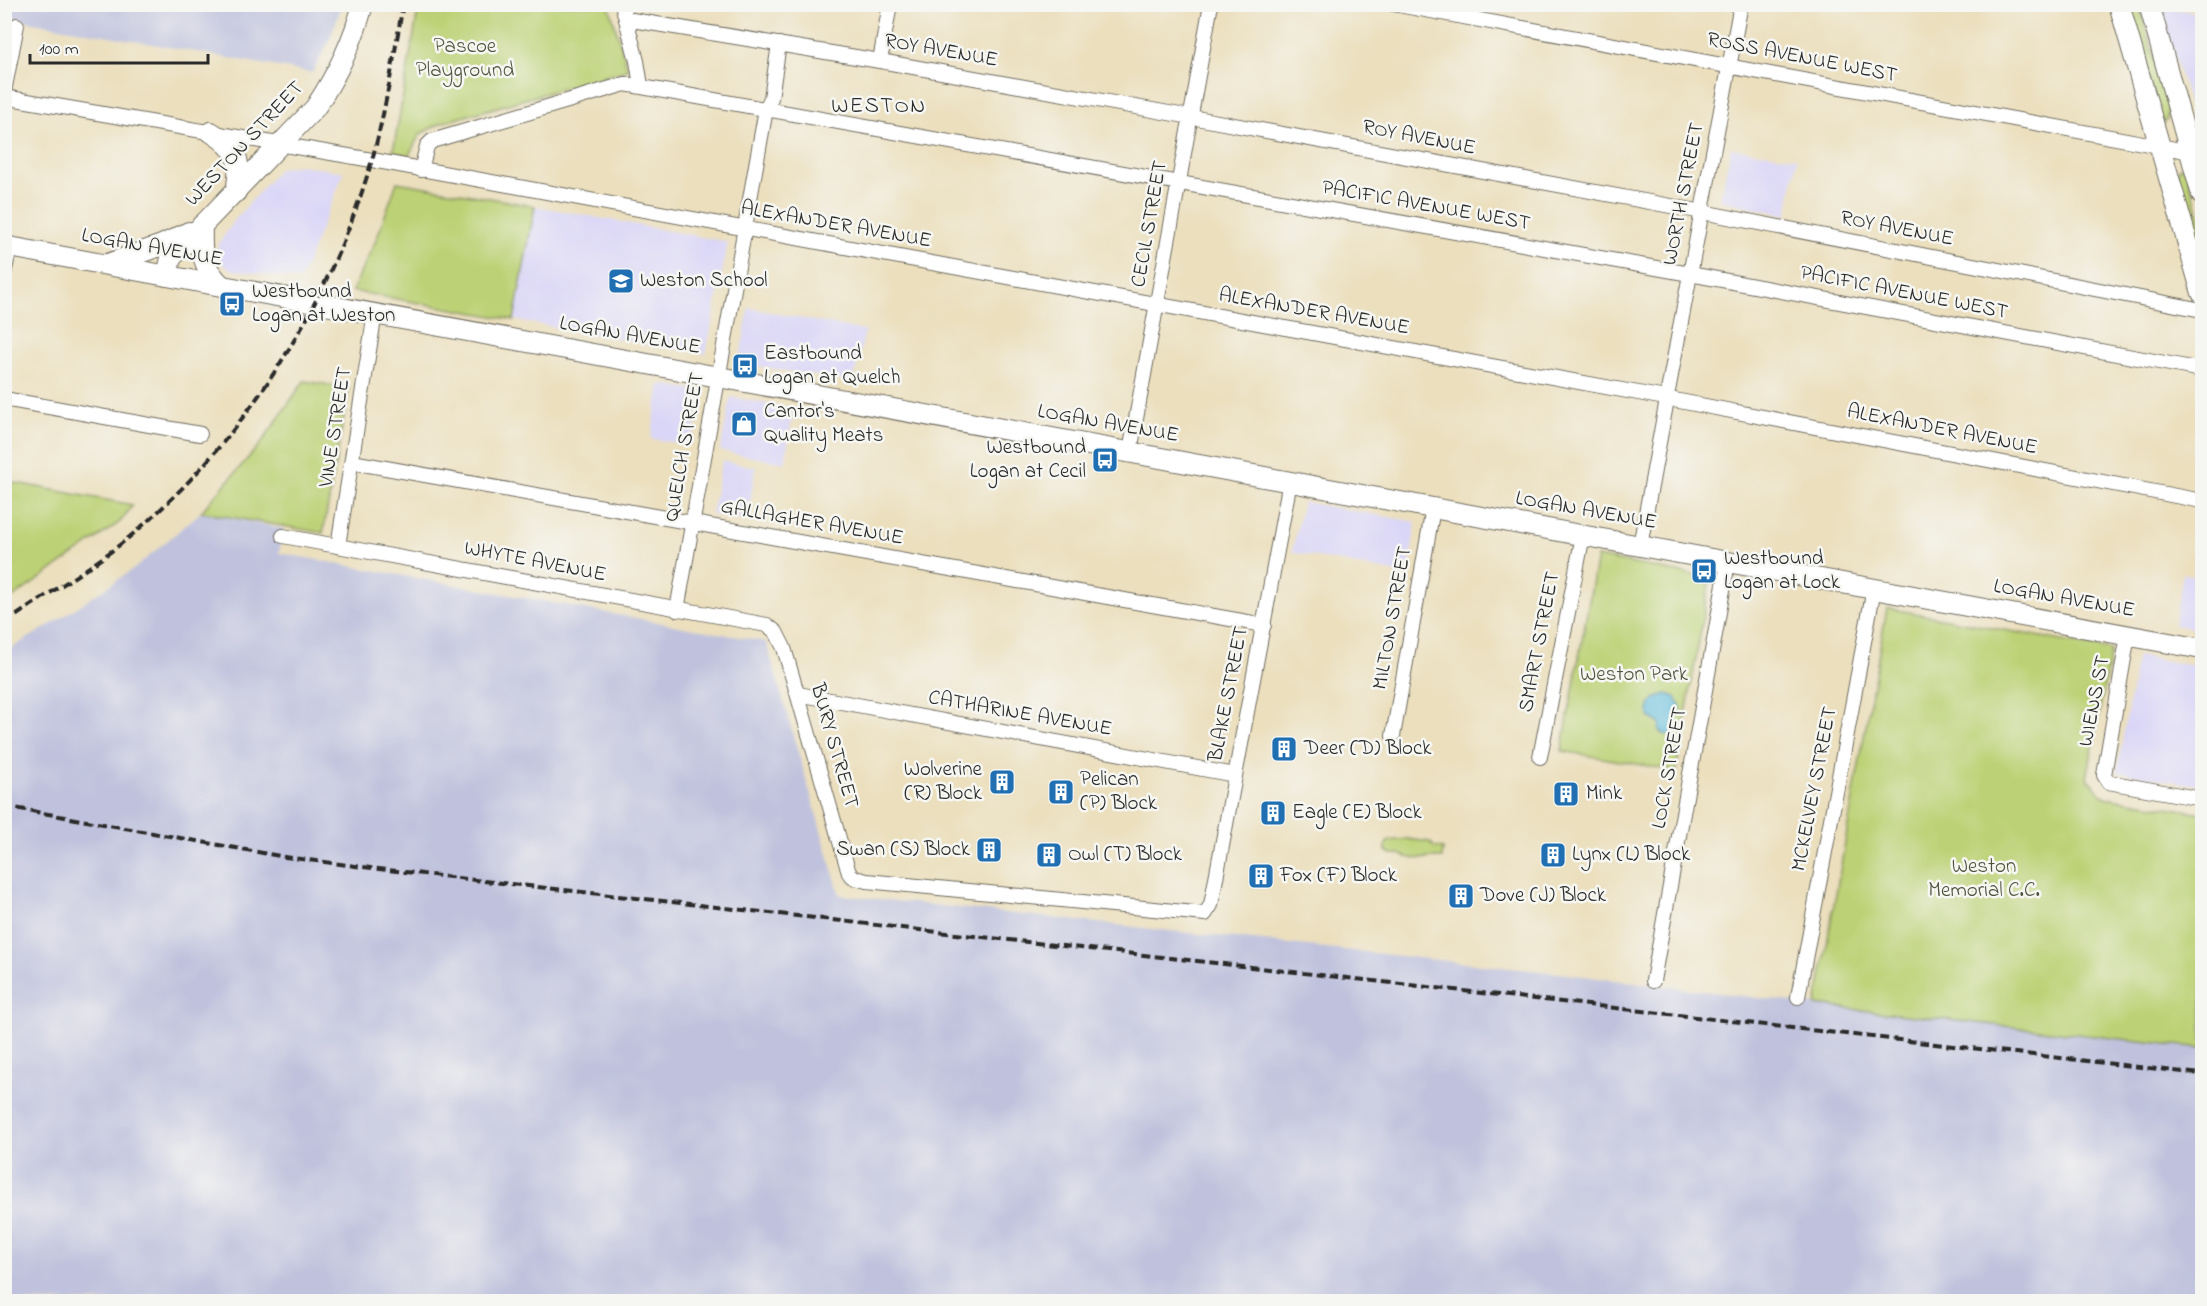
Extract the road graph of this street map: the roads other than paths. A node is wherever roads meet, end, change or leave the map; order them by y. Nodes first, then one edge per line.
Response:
1 (363, 4) edge
2 (622, 4) edge
3 (890, 4) edge
4 (1211, 4) edge
5 (1393, 4) edge
6 (1741, 4) edge
7 (2120, 4) edge
8 (2149, 4) edge
9 (626, 19) junction
10 (17, 25) dead end
11 (778, 44) junction
12 (880, 61) junction
13 (1729, 66) junction
14 (641, 86) junction
15 (4, 92) edge
16 (4, 97) edge
17 (766, 109) junction
18 (1191, 117) junction
19 (211, 132) junction
20 (281, 145) junction
21 (2160, 147) junction
22 (2197, 153) edge
23 (421, 170) junction
24 (1178, 184) junction
25 (236, 192) junction
26 (2202, 195) edge
27 (1702, 212) junction
28 (202, 225) junction
29 (745, 230) junction
30 (7, 246) edge
31 (107, 265) junction
32 (4, 274) edge
33 (1690, 274) junction
34 (167, 276) junction
35 (221, 285) junction
36 (2202, 293) edge
37 (1156, 304) junction
38 (2202, 310) edge
39 (375, 314) junction
40 (2202, 370) edge
41 (718, 376) junction
42 (1667, 398) junction
43 (4, 399) edge
44 (200, 434) dead end
45 (1130, 452) junction
46 (352, 462) junction
47 (1290, 481) junction
48 (2202, 501) edge
49 (1434, 508) junction
50 (693, 523) junction
51 (1583, 535) junction
52 (283, 537) dead end
53 (338, 546) junction
54 (1640, 546) junction
55 (1728, 562) junction
56 (1874, 588) junction
57 (677, 610) junction
58 (1264, 625) junction
59 (776, 632) joint
60 (2128, 635) junction
61 (2202, 649) edge
62 (798, 694) junction
63 (1394, 736) dead end
64 (1540, 757) dead end
65 (1235, 775) junction
66 (2202, 799) edge
67 (1206, 914) joint
68 (1653, 981) dead end
69 (1798, 997) dead end

1 - 20 main road, WESTON STREET
2 - 9 street
3 - 12 street
4 - 18 street, CECIL STREET
5 - 13 street, ROSS AVENUE WEST
6 - 13 street, WORTH STREET
7 - 21 main road
8 - 22 main road
9 - 11 street, ROY AVENUE
9 - 14 street
10 - 15 street
11 - 12 street, ROY AVENUE
11 - 17 street, QUELCH STREET
12 - 18 street, ROY AVENUE
13 - 21 street, ROSS AVENUE WEST
13 - 27 street, WORTH STREET
14 - 17 street, PACIFIC AVENUE WEST
14 - 23 street, PACIFIC AVENUE WEST
16 - 19 street, ALEXANDER AVENUE
17 - 24 street, PACIFIC AVENUE WEST
17 - 29 street, QUELCH STREET
18 - 24 street, CECIL STREET
18 - 27 street, ROY AVENUE
19 - 20 street, ALEXANDER AVENUE
19 - 25 main road
20 - 23 street, ALEXANDER AVENUE
20 - 25 main road, WESTON STREET
21 - 22 street, ROSS AVENUE WEST
21 - 36 main road
22 - 26 main road
23 - 29 street, ALEXANDER AVENUE
24 - 33 street, PACIFIC AVENUE WEST
24 - 37 street, CECIL STREET
25 - 28 main road, WESTON STREET
27 - 33 street, WORTH STREET
27 - 38 street, ROY AVENUE
28 - 31 main road
28 - 34 main road, WESTON STREET
28 - 35 main road
29 - 37 street, ALEXANDER AVENUE
29 - 41 street, QUELCH STREET
30 - 31 main road, LOGAN AVENUE
30 - 32 street
31 - 34 main road, LOGAN AVENUE
33 - 40 street, PACIFIC AVENUE WEST
33 - 42 street, WORTH STREET
34 - 35 main road, LOGAN AVENUE
35 - 39 main road, LOGAN AVENUE
37 - 42 street, ALEXANDER AVENUE
37 - 45 street, CECIL STREET
39 - 41 main road, LOGAN AVENUE
39 - 46 street, VINE STREET
41 - 45 main road, LOGAN AVENUE
41 - 50 street, QUELCH STREET
42 - 48 street, ALEXANDER AVENUE
42 - 54 street, WORTH STREET
43 - 44 street
45 - 47 main road, LOGAN AVENUE
46 - 50 street, GALLAGHER AVENUE
46 - 53 street, VINE STREET
47 - 49 main road, LOGAN AVENUE
47 - 58 street, BLAKE STREET
49 - 51 main road, LOGAN AVENUE
49 - 63 street, MILTON STREET
50 - 57 street, QUELCH STREET
50 - 58 street, GALLAGHER AVENUE
51 - 54 main road, LOGAN AVENUE
51 - 64 street, SMART STREET
52 - 53 street, WHYTE AVENUE
53 - 57 street, WHYTE AVENUE
54 - 55 main road, LOGAN AVENUE
55 - 56 main road, LOGAN AVENUE
55 - 68 street, LOCK STREET
56 - 60 main road, LOGAN AVENUE
56 - 69 street, MCKELVEY STREET
57 - 59 street, WHYTE AVENUE
58 - 65 street, BLAKE STREET
59 - 62 street, BURY STREET
60 - 61 main road, LOGAN AVENUE
60 - 66 street, WIENS ST
62 - 65 street, CATHARINE AVENUE
62 - 67 street, BURY STREET
65 - 67 street, BLAKE STREET

